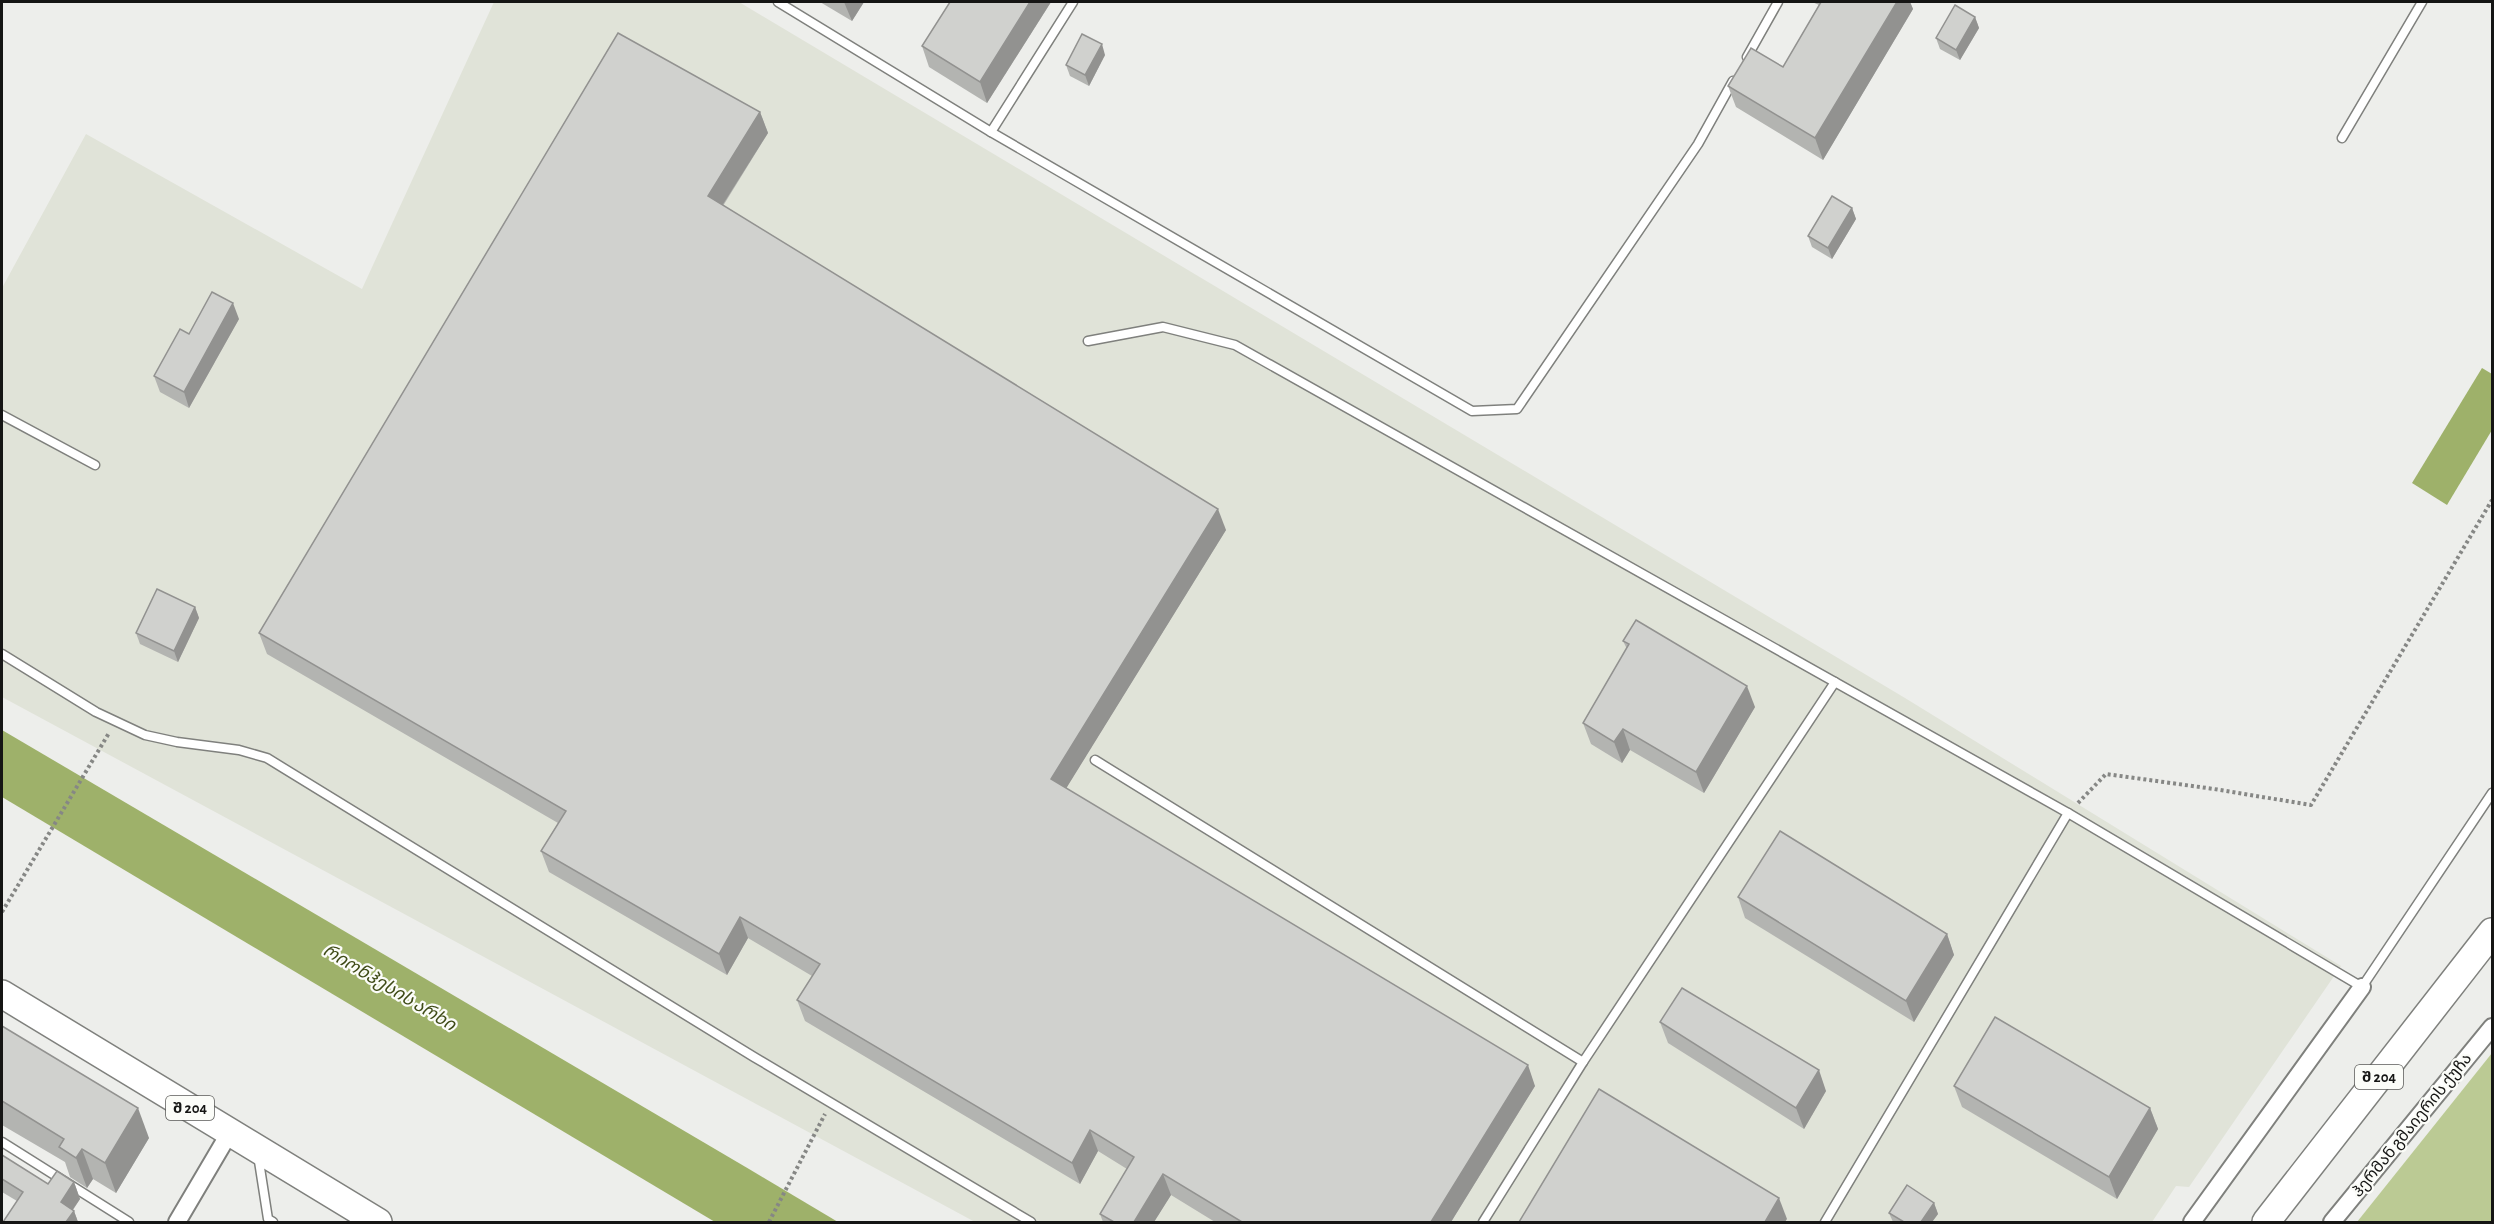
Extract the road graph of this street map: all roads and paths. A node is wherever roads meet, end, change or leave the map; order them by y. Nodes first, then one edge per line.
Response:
1 (778, 2) edge
2 (1073, 2) edge
3 (1778, 2) edge
4 (2422, 2) edge
5 (1744, 62) edge
6 (1738, 72) edge
7 (991, 132) junction
8 (2342, 138) dead end
9 (1088, 341) dead end
10 (2, 415) edge
11 (95, 465) dead end
12 (2493, 500) edge
13 (2, 654) edge
14 (1835, 682) junction
15 (101, 746) dead end
16 (1095, 760) dead end
17 (2493, 793) edge
18 (2068, 813) junction
19 (2, 912) edge
20 (2493, 932) edge
21 (2362, 987) junction
22 (2, 994) edge
23 (2493, 1027) edge
24 (1583, 1062) junction
25 (831, 1103) junction
26 (230, 1132) junction
27 (2, 1142) edge
28 (257, 1149) junction
29 (129, 1222) edge
30 (177, 1222) edge
31 (273, 1222) edge
32 (378, 1222) edge
33 (769, 1222) edge
34 (1031, 1222) edge
35 (1483, 1222) edge
36 (1825, 1222) edge
37 (2192, 1222) edge
38 (2266, 1222) edge
39 (2332, 1222) edge

1 - 7 lane
2 - 7 lane
3 - 5 lane
4 - 8 lane
6 - 7 lane
9 - 14 lane
10 - 11 lane
12 - 18 path
13 - 25 lane
14 - 18 lane
14 - 24 lane
15 - 19 path
16 - 24 lane
17 - 21 lane
18 - 21 lane
18 - 36 lane
20 - 38 main road, შ 204
21 - 37 street
22 - 26 main road, შ 204
23 - 39 street, ჰერმან გმაიერის ქუჩა
24 - 35 lane
25 - 33 path
25 - 34 lane
26 - 28 main road, შ 204
26 - 30 street
27 - 29 lane
28 - 31 lane
28 - 32 main road, შ 204

